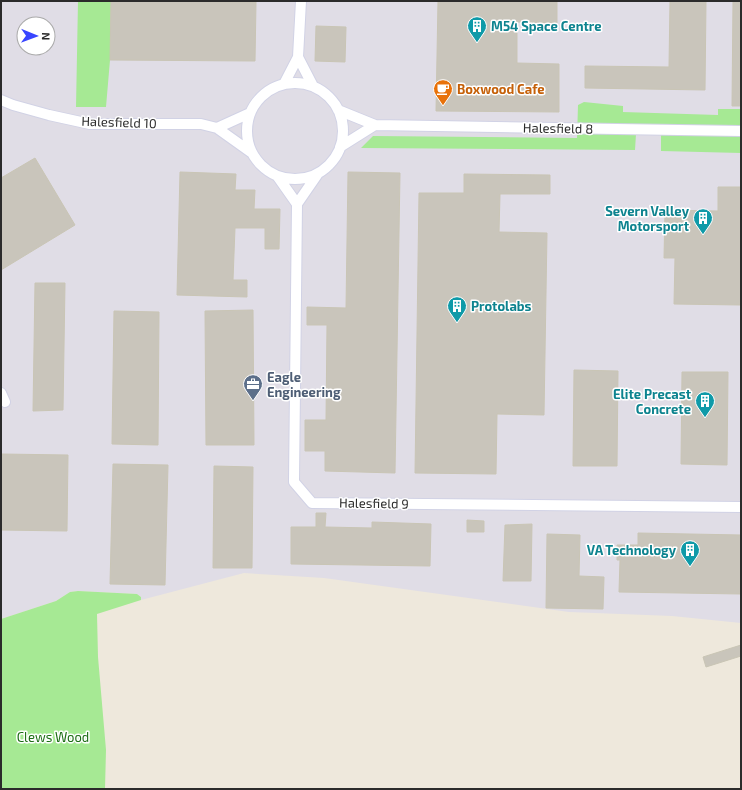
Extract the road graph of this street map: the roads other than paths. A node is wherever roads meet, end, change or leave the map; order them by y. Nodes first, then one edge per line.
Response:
1 (301, 1) edge
2 (298, 57) junction
3 (284, 84) junction
4 (313, 86) junction
5 (1, 100) edge
6 (338, 110) junction
7 (250, 113) junction
8 (375, 125) junction
9 (217, 128) junction
10 (741, 131) edge
11 (340, 147) junction
12 (252, 153) junction
13 (278, 176) junction
14 (317, 176) junction
15 (297, 204) junction
16 (741, 507) edge

1 - 2 street
2 - 3 street
2 - 4 street
3 - 4 street
3 - 7 street
4 - 6 street
5 - 9 street, Halesfield 10
6 - 8 street, Halesfield 8
6 - 11 street
7 - 9 street
7 - 12 street
8 - 10 street, Halesfield 8
8 - 11 street
9 - 12 street, Halesfield 10
11 - 14 street
12 - 13 street
13 - 14 street
13 - 15 street
14 - 15 street
15 - 16 street, Halesfield 9

